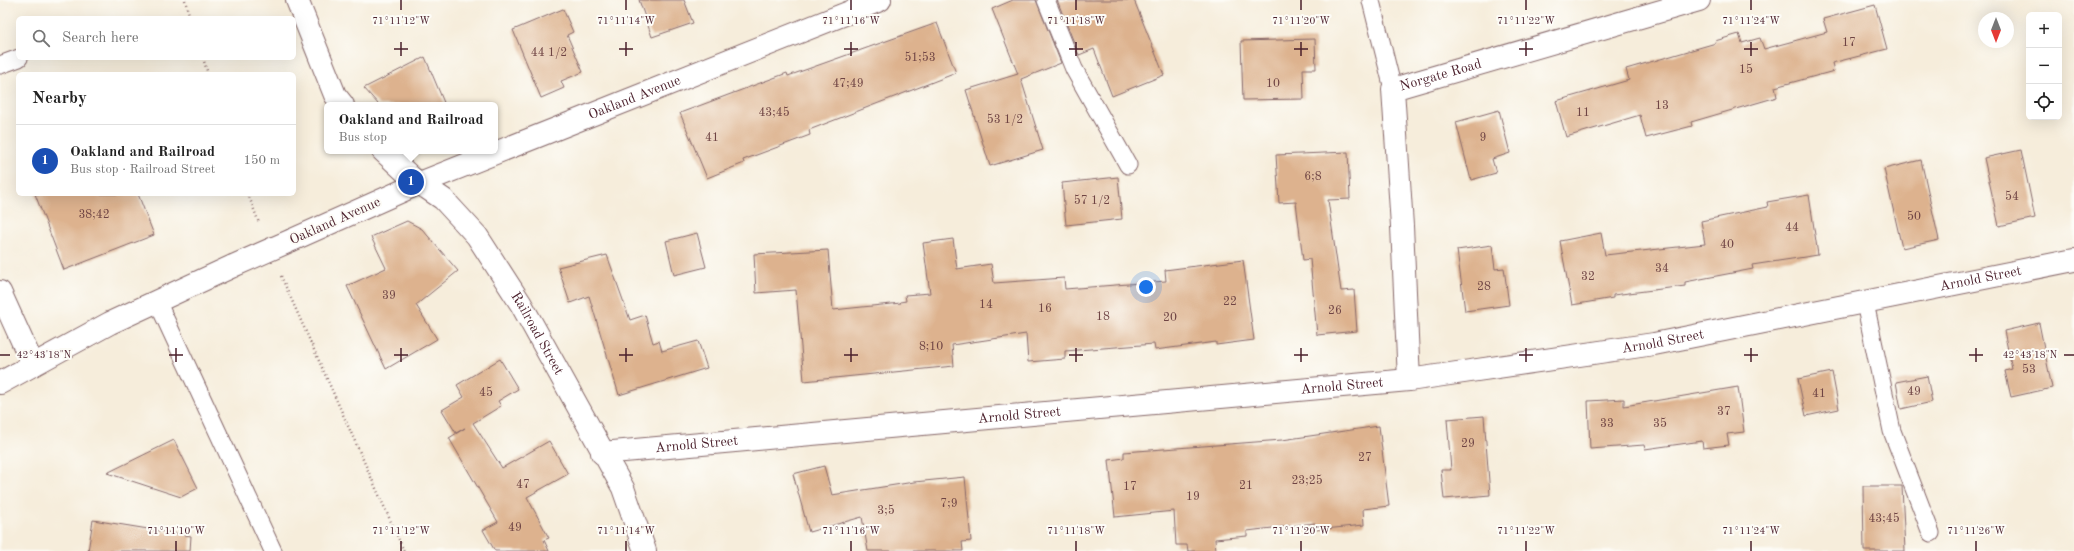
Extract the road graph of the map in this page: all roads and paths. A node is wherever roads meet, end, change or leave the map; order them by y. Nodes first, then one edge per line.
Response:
1 (185, 0) edge
2 (880, 0) edge
3 (1046, 0) edge
4 (1699, 0) edge
5 (302, 1) edge
6 (1371, 1) dead end
7 (189, 16) edge
8 (16, 59) edge
9 (204, 60) edge
10 (0, 65) edge
11 (207, 72) edge
12 (1393, 89) junction
13 (340, 102) edge
14 (498, 152) edge
15 (386, 154) edge
16 (493, 154) edge
17 (1128, 165) dead end
18 (420, 183) junction
19 (249, 196) edge
20 (262, 230) dead end
21 (2074, 260) edge
22 (279, 271) dead end
23 (0, 292) edge
24 (157, 301) junction
25 (1865, 303) junction
26 (33, 365) junction
27 (1409, 380) junction
28 (0, 383) edge
29 (602, 453) junction
30 (1930, 533) dead end
31 (273, 551) edge
32 (404, 551) edge
33 (645, 551) edge

1 - 7 path
2 - 14 street, Oakland Avenue
3 - 17 lane
4 - 12 street, Norgate Road
5 - 13 street
6 - 12 lane
8 - 10 lane
9 - 11 path
12 - 27 street, Norgate Road
15 - 18 street, Railroad Street
16 - 18 street, Oakland Avenue
18 - 24 street, Oakland Avenue, bridge
18 - 29 street, Railroad Street
19 - 20 path
21 - 25 street, Arnold Street
22 - 32 path
23 - 26 street
24 - 26 street, Oakland Avenue
24 - 31 lane
25 - 27 street, Arnold Street
25 - 30 lane
26 - 28 street, Oakland Avenue
27 - 29 street, Arnold Street
29 - 33 street, Railroad Street

